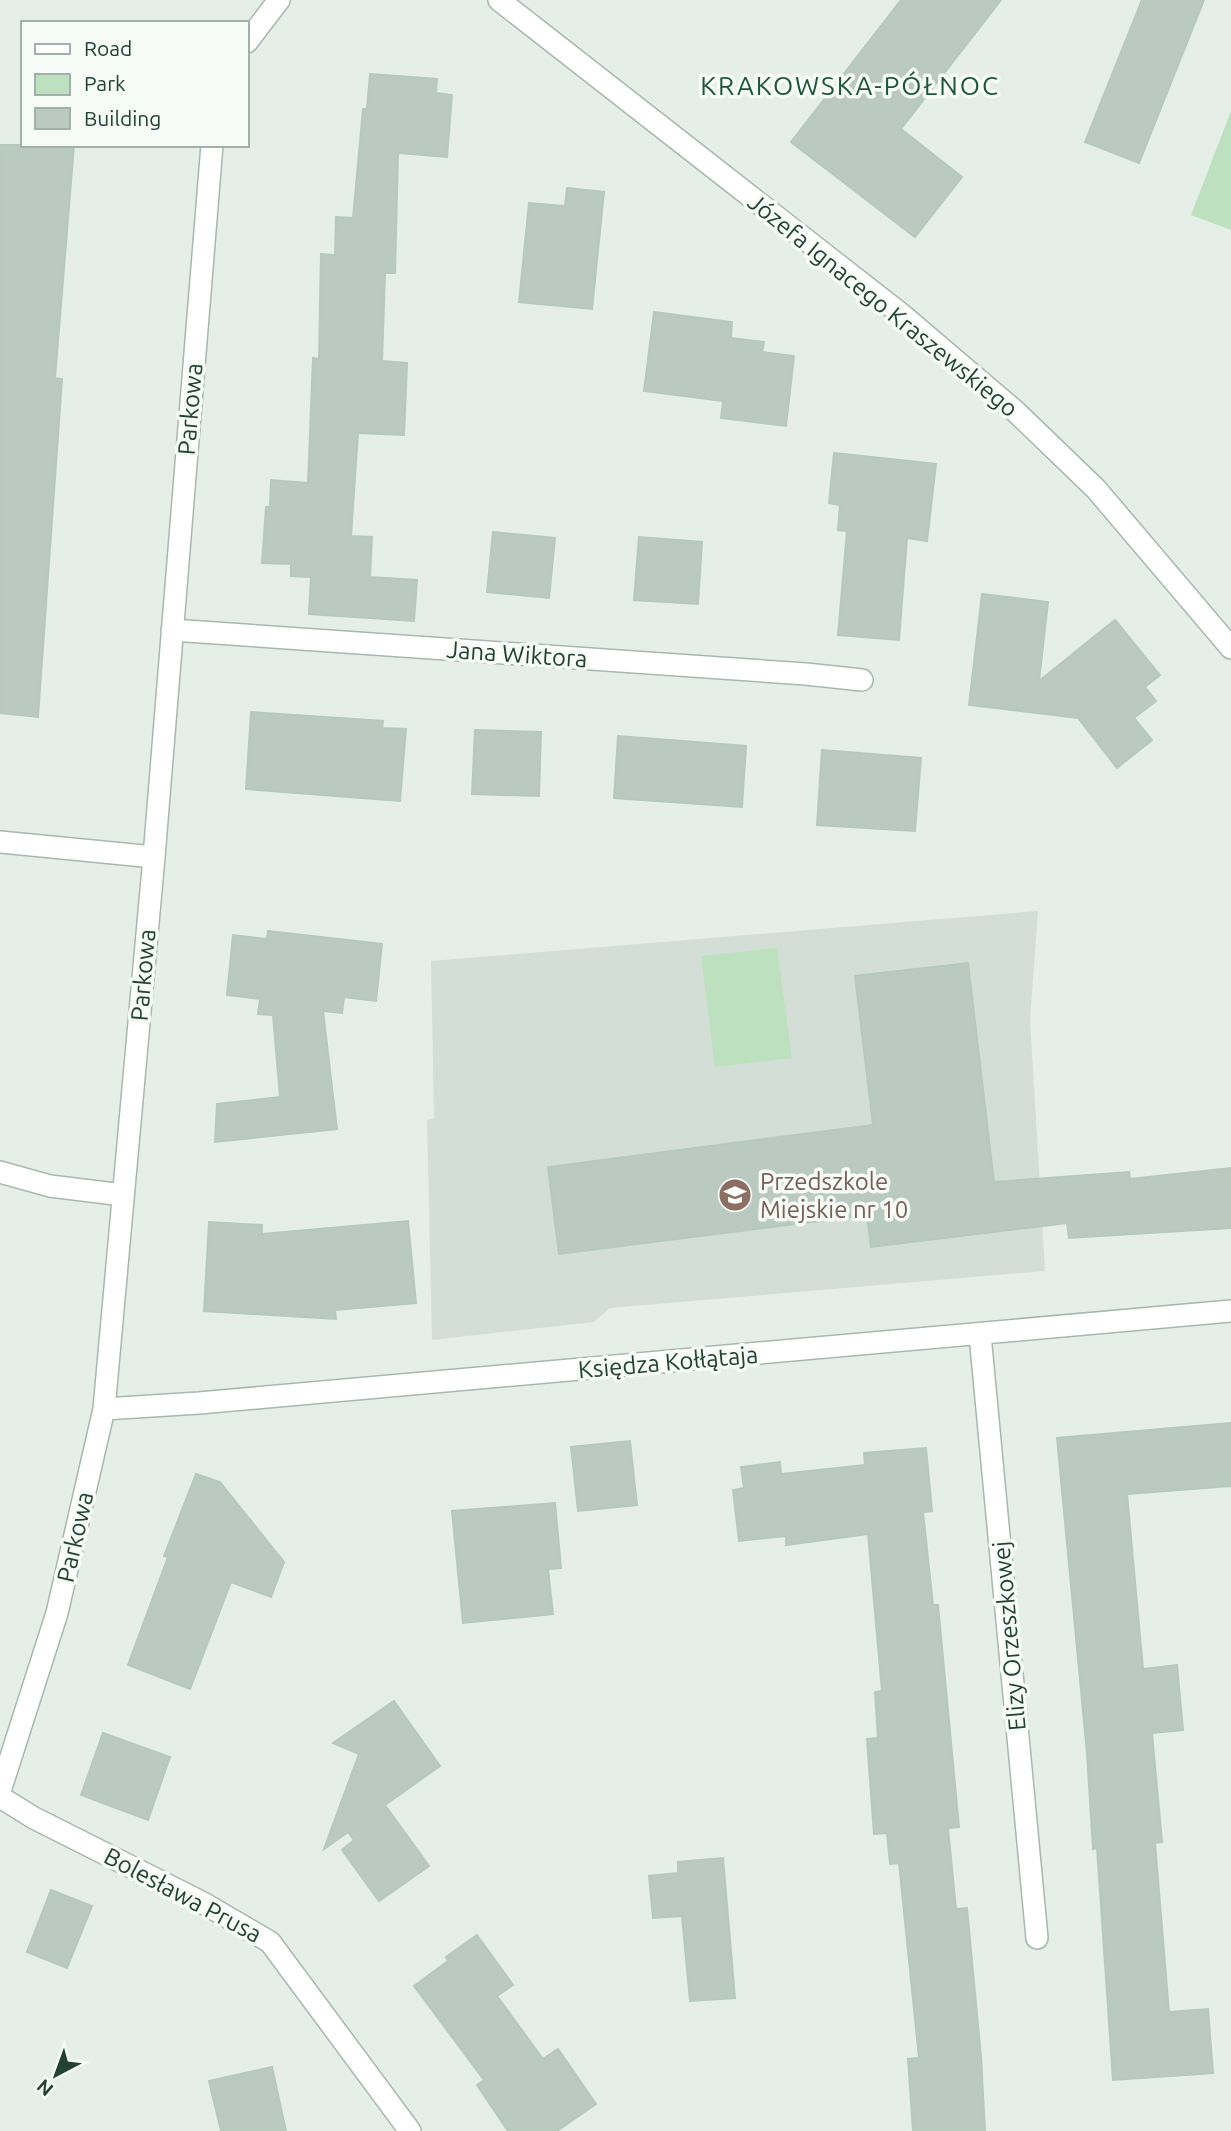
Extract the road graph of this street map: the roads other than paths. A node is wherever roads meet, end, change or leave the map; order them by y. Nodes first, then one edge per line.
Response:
1 (279, 0) edge
2 (499, 0) edge
3 (248, 41) edge
4 (212, 147) edge
5 (172, 630) junction
6 (1231, 648) edge
7 (862, 680) dead end
8 (0, 842) edge
9 (154, 857) junction
10 (0, 1172) edge
11 (123, 1195) junction
12 (1231, 1311) edge
13 (980, 1335) junction
14 (104, 1409) junction
15 (0, 1791) edge
16 (0, 1797) edge
17 (1037, 1938) dead end
18 (410, 2131) edge

1 - 3 street
2 - 6 street, Józefa Ignacego Kraszewskiego
4 - 5 street, Parkowa
5 - 7 street, Jana Wiktora
5 - 9 street, Parkowa
8 - 9 street
9 - 11 street, Parkowa
10 - 11 street
11 - 14 street, Parkowa
12 - 13 street, Księdza Kołłątaja
13 - 14 street, Księdza Kołłątaja
13 - 17 street, Elizy Orzeszkowej
14 - 15 street, Parkowa
16 - 18 street, Bolesława Prusa

